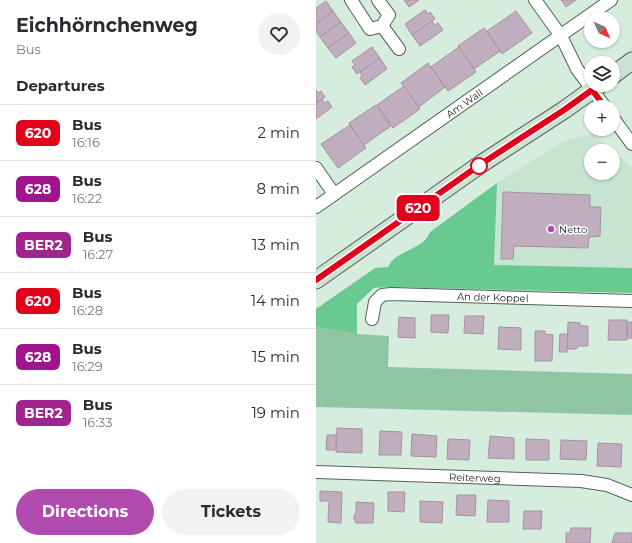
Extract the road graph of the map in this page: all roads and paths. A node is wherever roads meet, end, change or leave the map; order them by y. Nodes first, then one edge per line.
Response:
1 (351, 0) edge
2 (378, 0) edge
3 (535, 0) edge
4 (612, 0) edge
5 (382, 26) junction
6 (560, 36) junction
7 (398, 49) dead end
8 (632, 61) edge
9 (620, 70) edge
10 (584, 76) edge
11 (589, 92) edge
12 (620, 128) edge
13 (632, 144) edge
14 (316, 168) edge
15 (334, 194) junction
16 (316, 206) edge
17 (316, 280) edge
18 (632, 301) edge
19 (372, 320) dead end
20 (316, 472) edge
21 (632, 495) edge

1 - 5 street
2 - 5 street
3 - 6 street
4 - 6 street, Am Wall
5 - 7 street
6 - 10 street
6 - 15 street, Am Wall
8 - 9 street
11 - 17 street
12 - 13 street
14 - 15 street
15 - 16 street, Am Wall
18 - 19 street, An der Koppel
20 - 21 street, Reiterweg

